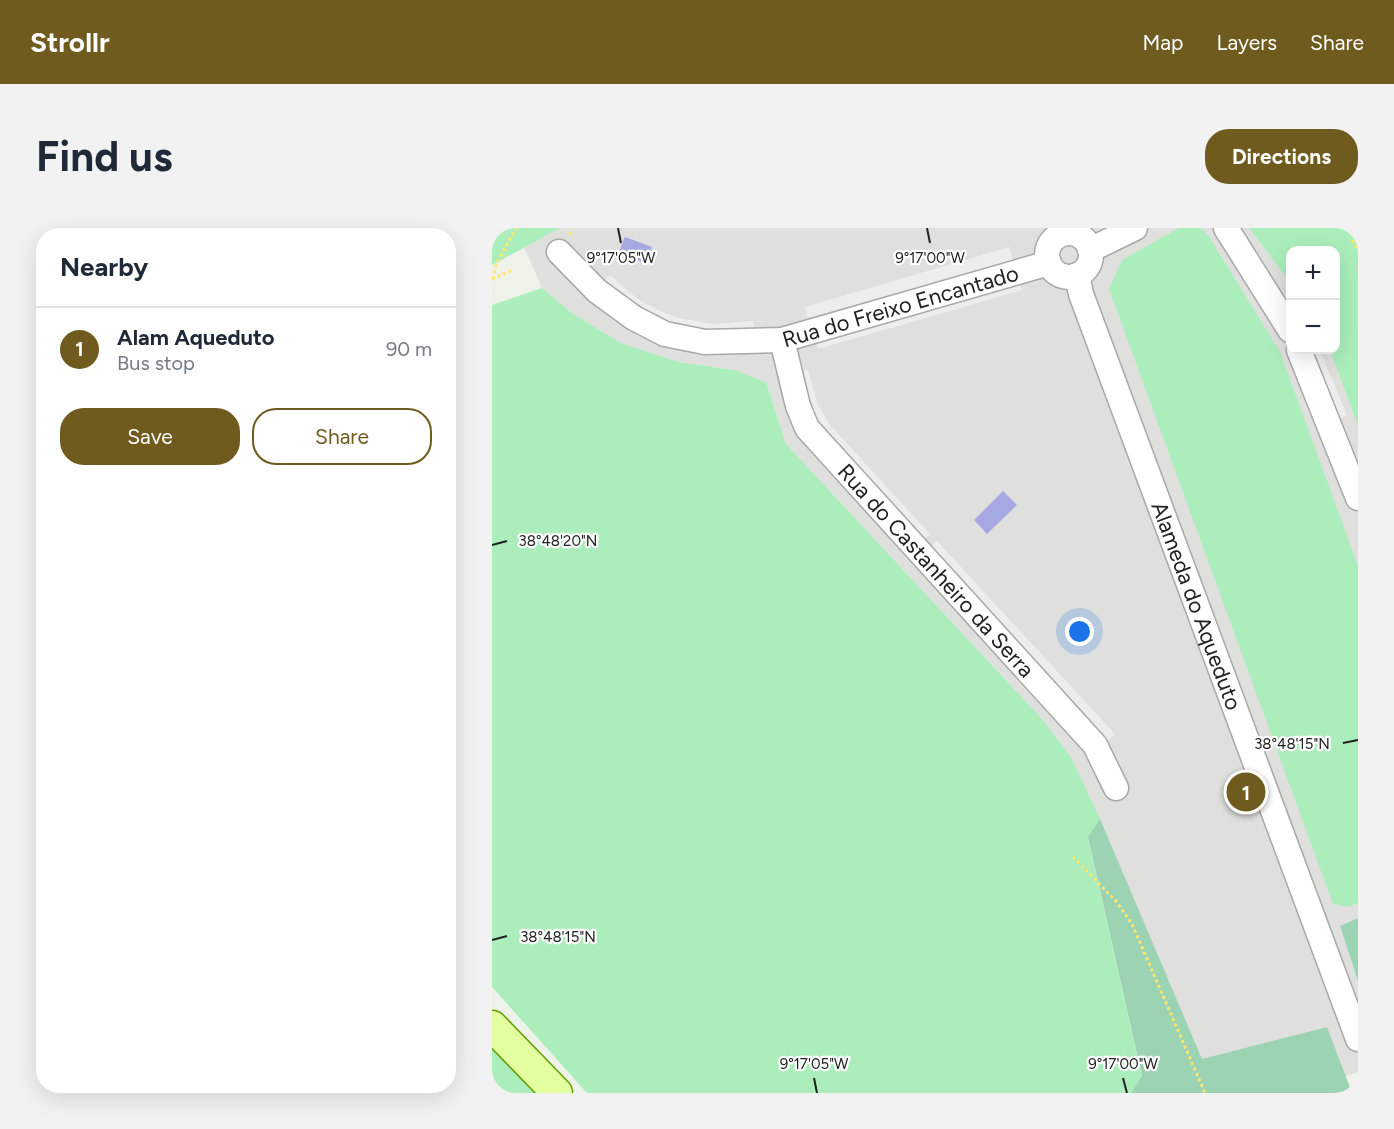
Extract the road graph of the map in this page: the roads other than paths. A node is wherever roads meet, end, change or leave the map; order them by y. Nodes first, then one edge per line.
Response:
1 (1135, 228) edge
2 (1226, 228) edge
3 (1059, 232) edge
4 (1090, 250) junction
5 (559, 252) dead end
6 (1049, 263) junction
7 (1077, 275) junction
8 (1286, 324) edge
9 (782, 340) junction
10 (1301, 354) edge
11 (1358, 498) edge
12 (1116, 788) dead end
13 (492, 1026) edge
14 (1358, 1039) edge
15 (557, 1093) edge

1 - 4 street
2 - 8 street
3 - 4 street
3 - 6 street
4 - 7 street
5 - 9 street, Rua do Freixo Encantado
6 - 7 street
6 - 9 street, Rua do Freixo Encantado
7 - 14 street, Alameda do Aqueduto
9 - 12 street, Rua do Castanheiro da Serra
10 - 11 street
13 - 15 main road

